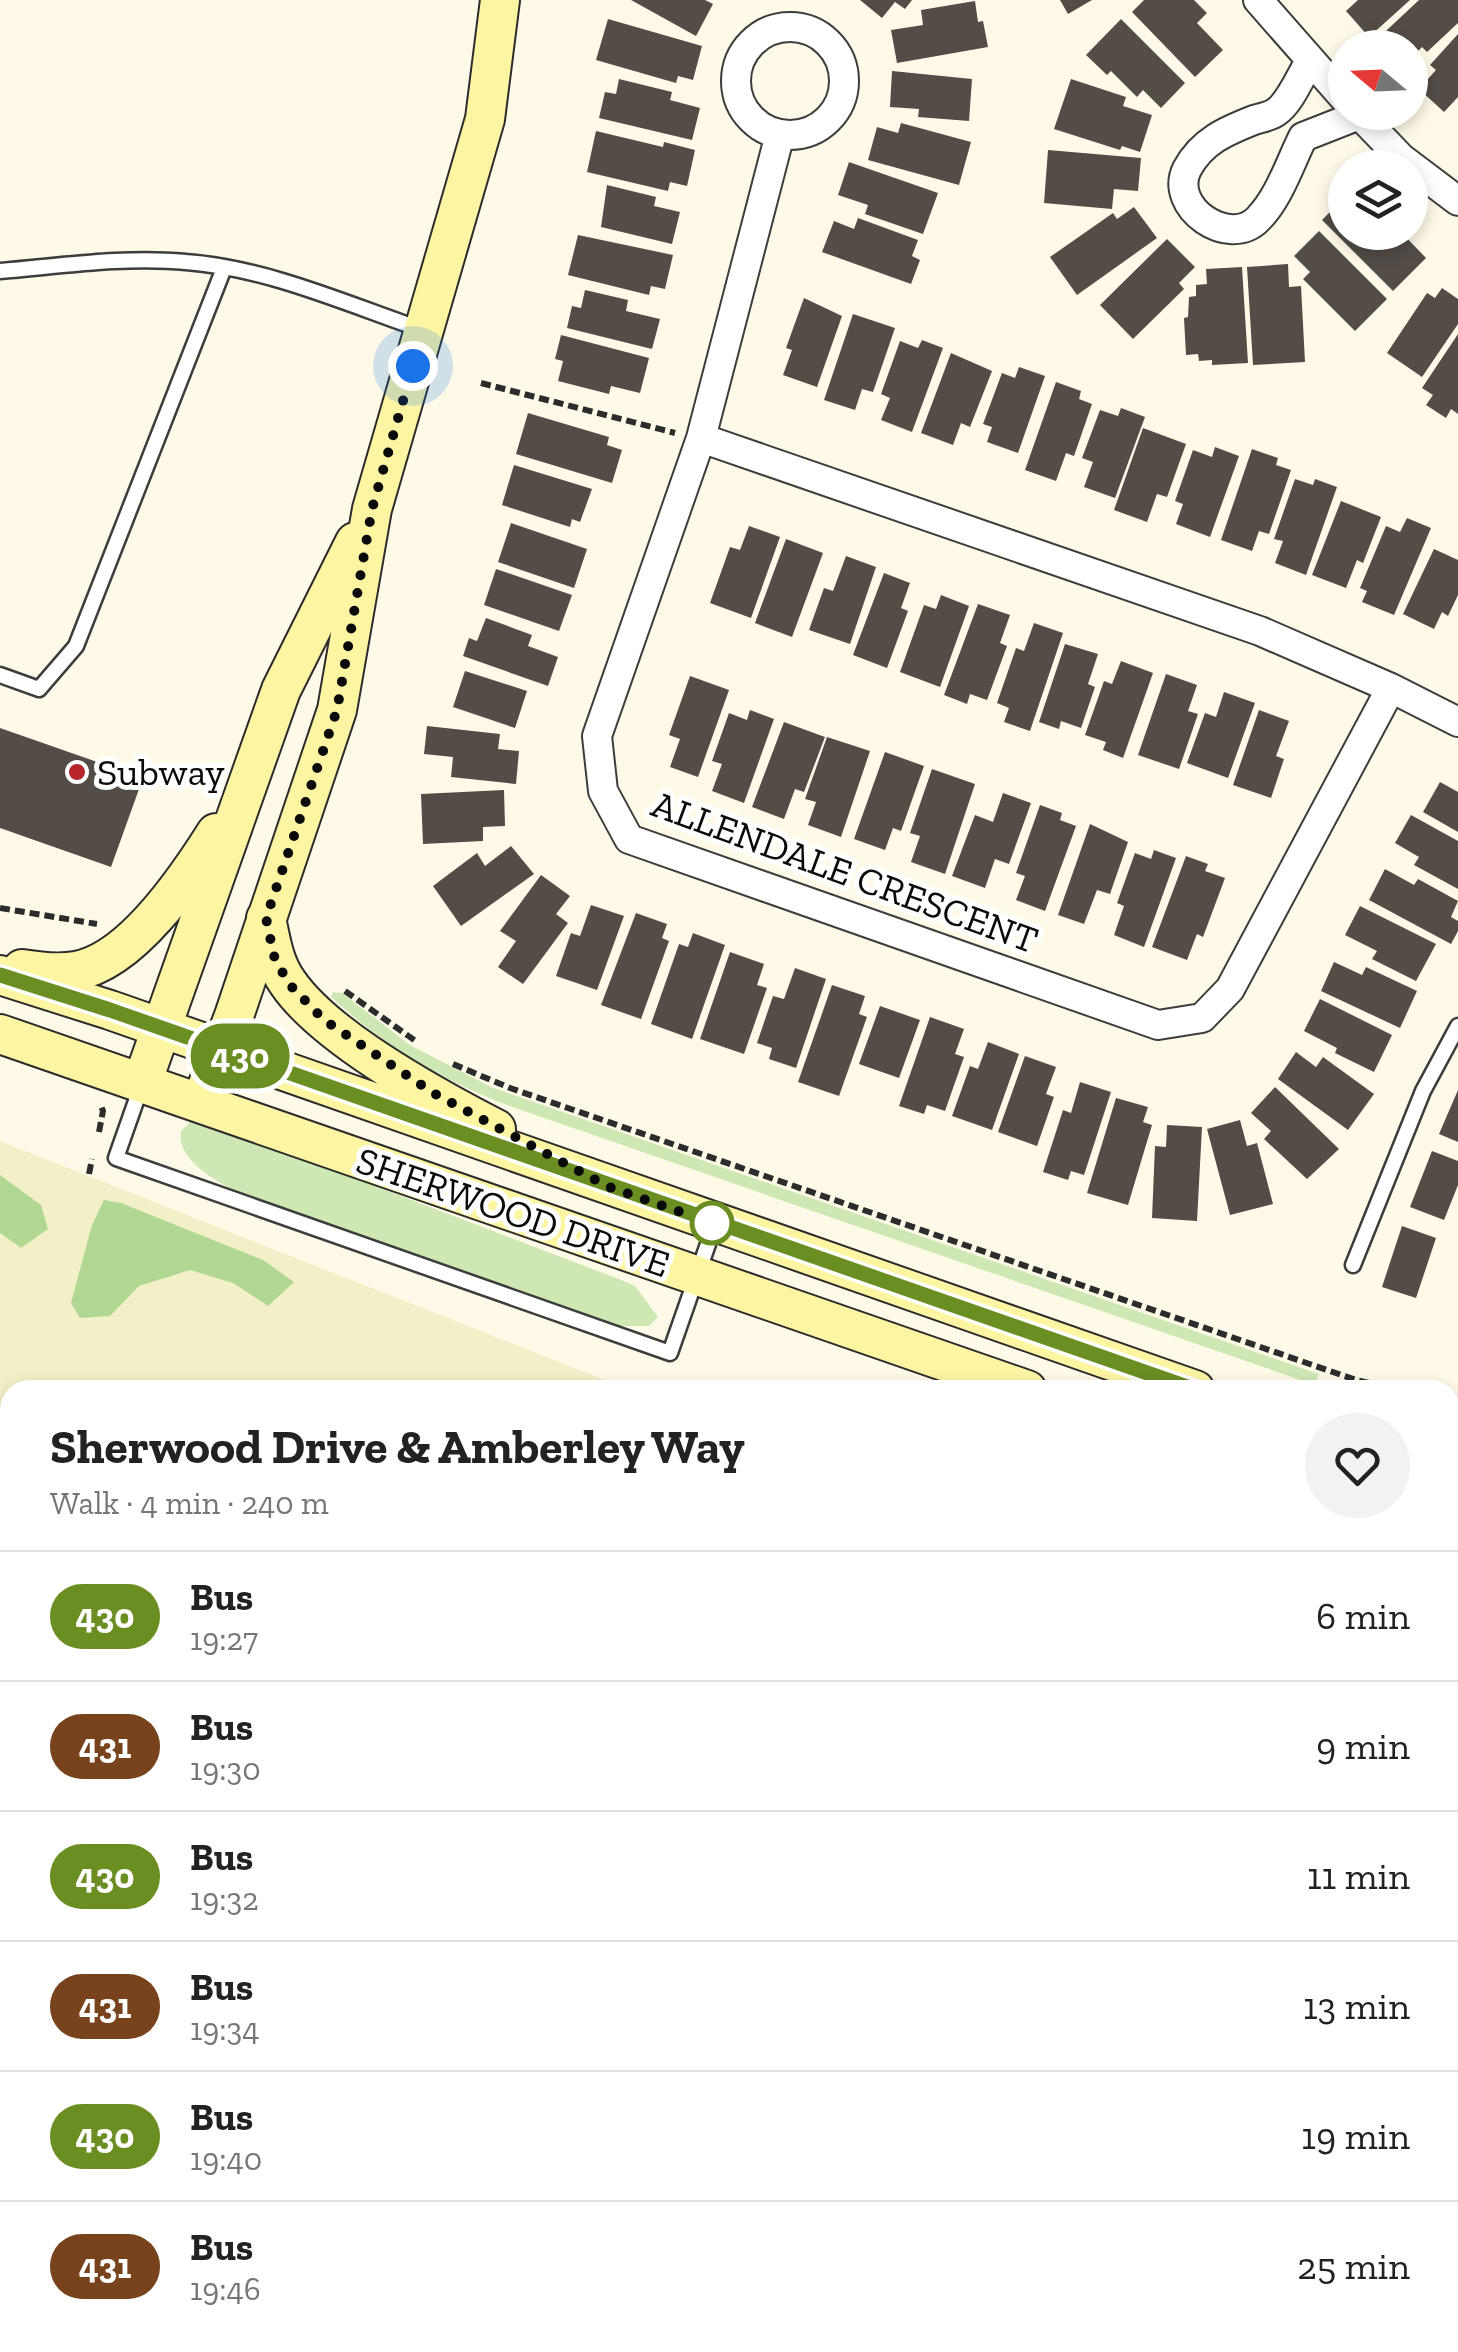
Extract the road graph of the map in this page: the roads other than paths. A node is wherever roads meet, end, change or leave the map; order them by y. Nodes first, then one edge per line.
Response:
1 (500, 0) edge
2 (1258, 0) edge
3 (1310, 60) junction
4 (1328, 80) edge
5 (1328, 124) edge
6 (1374, 130) edge
7 (780, 134) dead end
8 (1458, 202) edge
9 (224, 268) junction
10 (0, 270) edge
11 (424, 330) junction
12 (689, 436) junction
13 (372, 509) junction
14 (0, 674) edge
15 (1391, 688) junction
16 (1458, 722) edge
17 (249, 780) junction
18 (266, 918) junction
19 (0, 966) edge
20 (0, 976) edge
21 (1458, 1026) edge
22 (162, 1028) junction
23 (0, 1034) edge
24 (221, 1050) junction
25 (142, 1084) junction
26 (201, 1103) junction
27 (609, 1187) junction
28 (715, 1224) junction
29 (1352, 1265) dead end
30 (696, 1276) junction
31 (998, 1380) edge
32 (1167, 1380) edge

1 - 11 main road
2 - 3 street
3 - 4 street
3 - 5 street
6 - 8 street
7 - 12 street, ALLENDALE CRESCENT
9 - 10 lane
9 - 11 lane
9 - 14 lane
11 - 13 main road
12 - 15 street
12 - 15 street, ALLENDALE CRESCENT
13 - 17 main road
13 - 18 main road
15 - 16 street
17 - 19 main road
17 - 22 main road
18 - 24 main road
18 - 27 main road
20 - 22 main road, SHERWOOD DRIVE
21 - 29 lane
22 - 24 main road, SHERWOOD DRIVE
22 - 25 main road
23 - 25 main road, SHERWOOD DRIVE
24 - 26 main road
24 - 27 main road, SHERWOOD DRIVE
25 - 26 main road, SHERWOOD DRIVE
25 - 30 lane
26 - 30 main road, SHERWOOD DRIVE
27 - 28 main road, SHERWOOD DRIVE
28 - 30 lane
28 - 32 main road, SHERWOOD DRIVE
30 - 31 main road, SHERWOOD DRIVE

